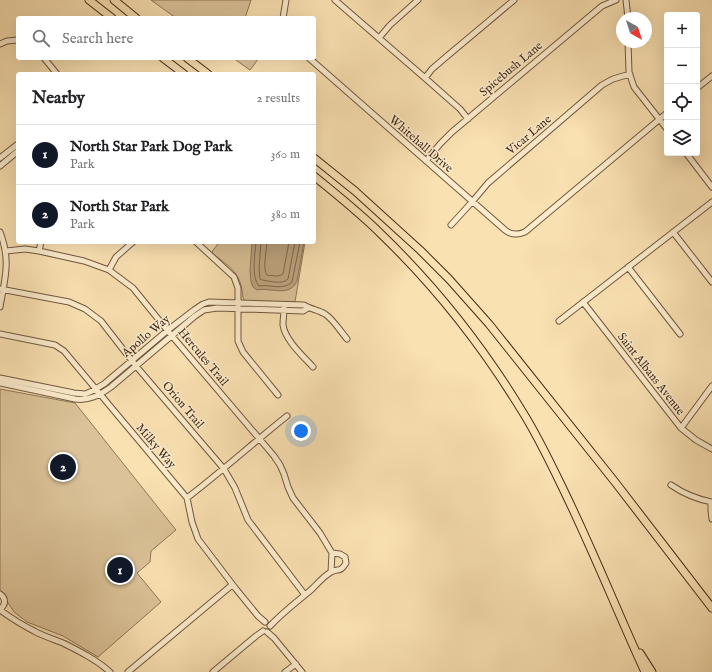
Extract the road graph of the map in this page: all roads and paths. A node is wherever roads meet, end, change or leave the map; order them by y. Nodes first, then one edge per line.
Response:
1 (89, 0) edge
2 (114, 0) edge
3 (286, 0) edge
4 (335, 0) edge
5 (418, 0) edge
6 (514, 0) edge
7 (616, 0) edge
8 (626, 0) edge
9 (627, 12) edge
10 (109, 16) edge
11 (134, 16) edge
12 (283, 16) edge
13 (379, 38) junction
14 (16, 40) edge
15 (0, 44) edge
16 (628, 48) edge
17 (46, 60) edge
18 (166, 60) edge
19 (190, 60) edge
20 (311, 60) edge
21 (55, 72) edge
22 (181, 72) edge
23 (205, 72) edge
24 (630, 74) junction
25 (712, 76) edge
26 (425, 78) junction
27 (707, 80) junction
28 (700, 86) edge
29 (712, 86) edge
30 (664, 116) edge
31 (468, 119) junction
32 (660, 119) junction
33 (664, 125) edge
34 (16, 146) edge
35 (16, 153) edge
36 (688, 156) edge
37 (0, 158) edge
38 (316, 160) edge
39 (426, 161) junction
40 (0, 166) edge
41 (316, 178) edge
42 (712, 186) edge
43 (472, 202) junction
44 (712, 202) edge
45 (451, 225) dead end
46 (0, 232) edge
47 (673, 232) junction
48 (41, 244) edge
49 (132, 244) edge
50 (198, 244) edge
51 (6, 251) junction
52 (39, 251) junction
53 (628, 267) junction
54 (109, 270) junction
55 (712, 282) edge
56 (2, 289) edge
57 (583, 302) junction
58 (238, 303) junction
59 (0, 307) edge
60 (284, 308) junction
61 (238, 309) junction
62 (558, 321) dead end
63 (168, 330) junction
64 (0, 334) edge
65 (680, 334) dead end
66 (172, 336) junction
67 (347, 339) dead end
68 (132, 361) junction
69 (136, 366) junction
70 (313, 368) dead end
71 (0, 378) edge
72 (0, 383) edge
73 (712, 386) edge
74 (96, 389) junction
75 (100, 394) junction
76 (278, 395) dead end
77 (287, 416) dead end
78 (681, 428) junction
79 (259, 439) junction
80 (712, 449) edge
81 (224, 469) junction
82 (615, 482) junction
83 (671, 485) dead end
84 (187, 498) junction
85 (712, 502) edge
86 (712, 518) edge
87 (332, 553) junction
88 (331, 572) junction
89 (232, 585) junction
90 (0, 594) edge
91 (305, 595) junction
92 (712, 600) edge
93 (4, 604) junction
94 (712, 608) edge
95 (0, 610) edge
96 (14, 620) junction
97 (266, 627) junction
98 (626, 631) junction
99 (296, 664) junction
100 (110, 672) edge
101 (128, 672) edge
102 (213, 672) edge
103 (285, 672) edge
104 (302, 672) edge
105 (645, 672) edge
106 (652, 672) edge

1 - 10 highway
2 - 11 highway
3 - 12 street
4 - 13 street
5 - 13 street
6 - 26 street
7 - 31 street, Spicebush Lane
8 - 9 street
13 - 26 street
14 - 15 street
16 - 24 street
17 - 21 street
18 - 22 highway
19 - 23 highway
20 - 39 street, Whitehall Drive
24 - 32 street
24 - 43 street, Vicar Lane
25 - 27 street
26 - 31 street
27 - 28 street
27 - 29 street
30 - 32 street
31 - 39 street, Spicebush Lane
32 - 33 street
32 - 43 street, Whitehall Drive
34 - 37 street
35 - 40 street
36 - 42 street
38 - 82 highway
39 - 43 street, Whitehall Drive
41 - 98 highway
43 - 45 street, Vicar Lane
44 - 47 street
46 - 51 street
47 - 53 street
47 - 55 street
48 - 52 street
49 - 54 street
50 - 58 street
51 - 52 street, Hercules Trail
51 - 56 street
52 - 54 street, Hercules Trail
53 - 57 street
53 - 65 street
54 - 63 street, Hercules Trail
56 - 59 street
56 - 68 street, Orion Trail
57 - 62 street
57 - 78 street, Saint Albans Avenue
58 - 60 street, Apollo Way
58 - 61 street
58 - 63 street, Apollo Way
60 - 61 street, Apollo Way
60 - 67 street, Apollo Way
60 - 70 street
61 - 66 street, Apollo Way
61 - 76 street
63 - 66 street, Hercules Trail
63 - 68 street, Apollo Way
64 - 74 street, Milky Way
66 - 69 street, Apollo Way
66 - 79 street, Hercules Trail
68 - 69 street, Orion Trail
68 - 74 street, Apollo Way
69 - 75 street, Apollo Way
69 - 81 street, Orion Trail
71 - 74 street, Apollo Way
72 - 75 street, Apollo Way
73 - 78 street
74 - 75 street, Milky Way
75 - 84 street, Milky Way
77 - 79 street
78 - 80 street, Saint Albans Avenue
79 - 81 street
79 - 87 street, Hercules Trail
81 - 84 street
81 - 91 street, Orion Trail
82 - 92 highway
82 - 94 highway
83 - 85 street
84 - 89 street, Milky Way
85 - 86 street
87 - 88 street
87 - 88 street
88 - 91 street
89 - 97 street, Milky Way
89 - 101 street
90 - 93 street
91 - 97 street
93 - 95 street
93 - 96 street
95 - 96 street
96 - 100 street
97 - 99 street, Milky Way
97 - 102 street
98 - 105 highway
98 - 106 highway
99 - 103 street
99 - 104 street, Milky Way

